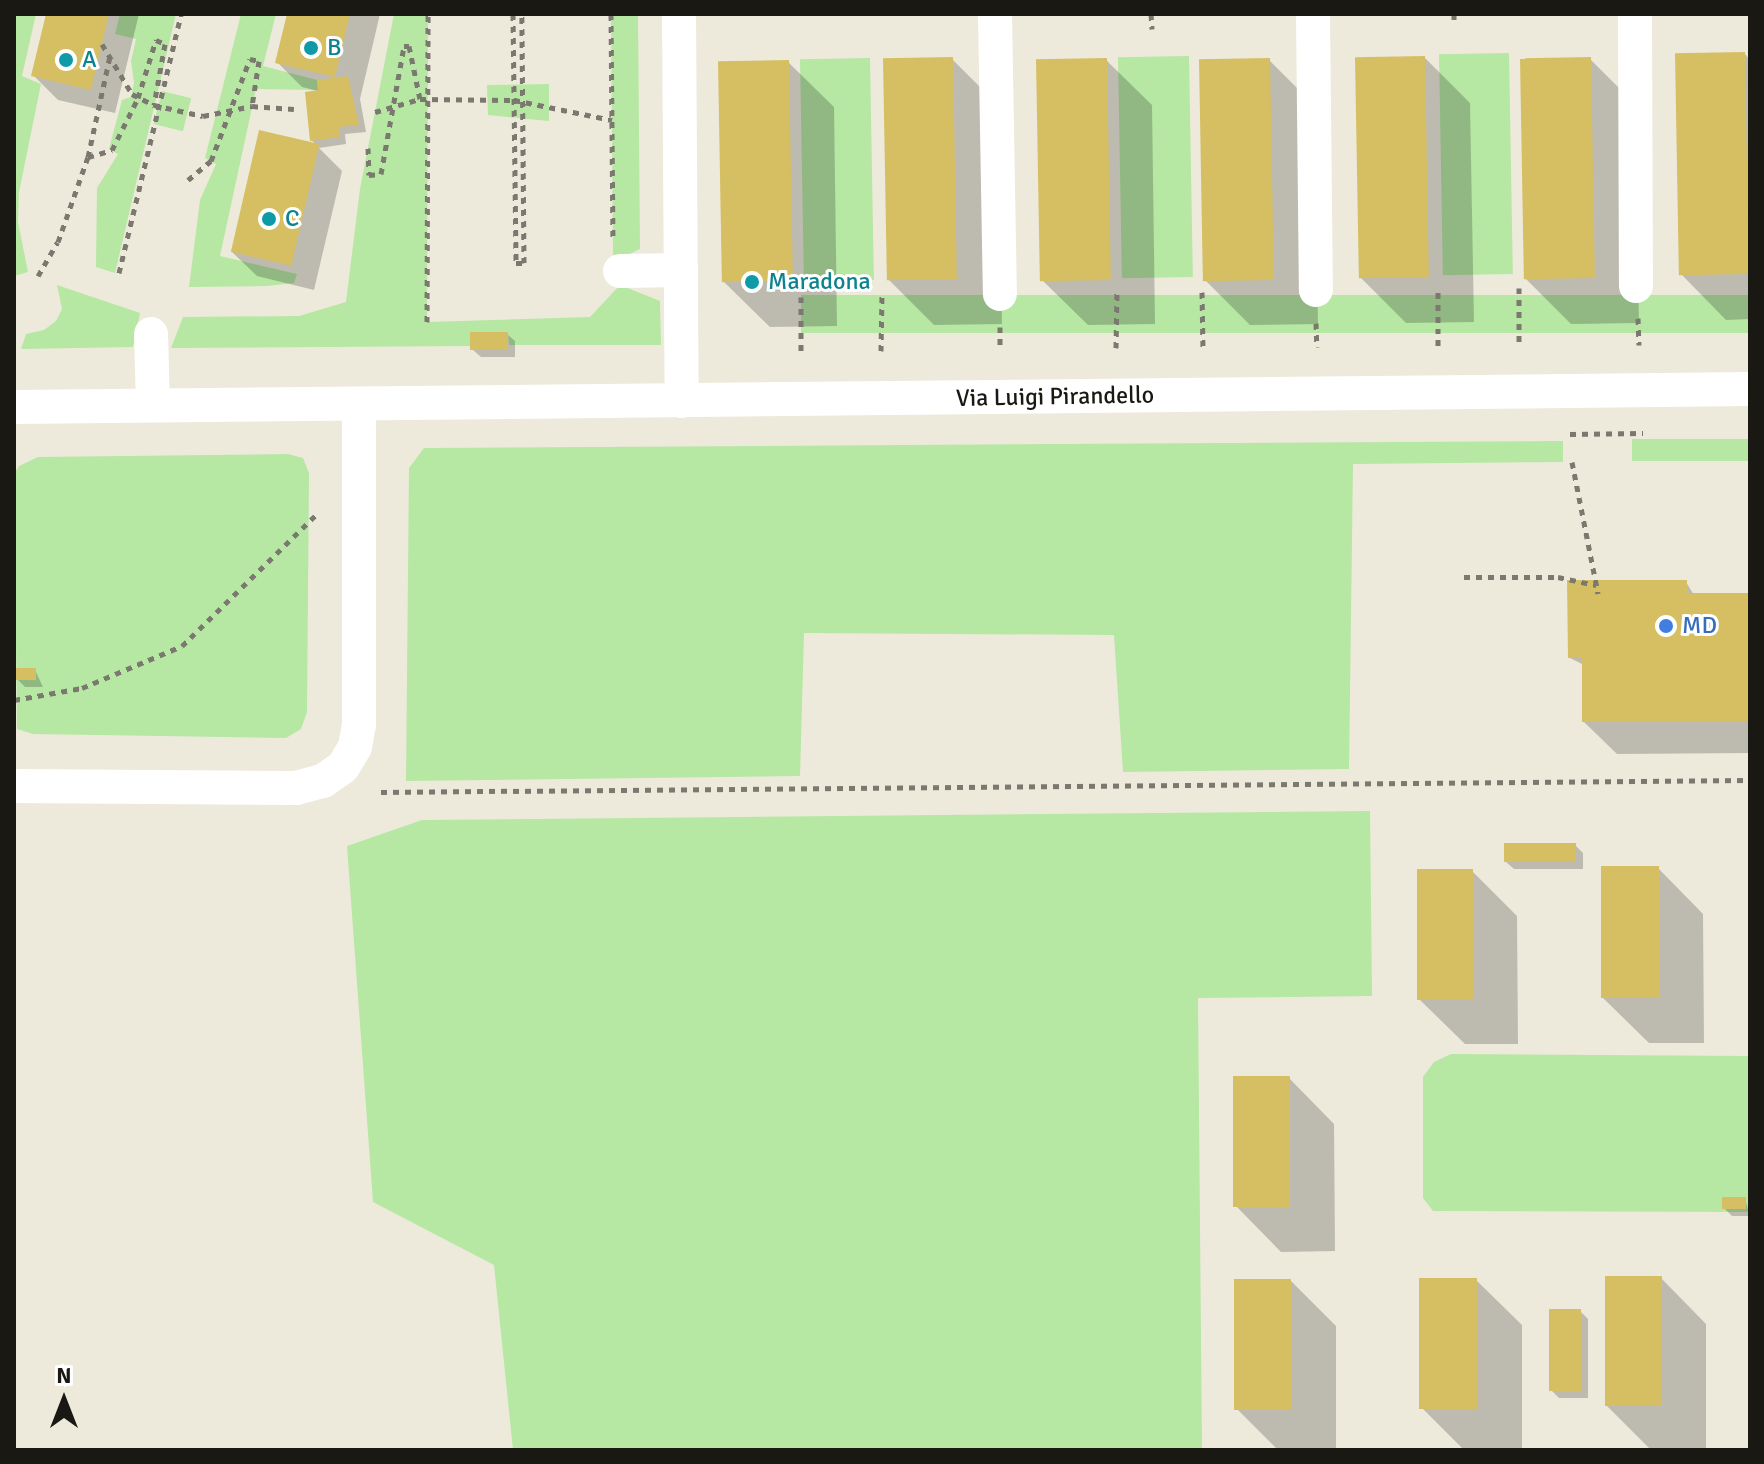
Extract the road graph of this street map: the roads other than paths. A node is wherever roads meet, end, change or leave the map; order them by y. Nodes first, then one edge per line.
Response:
1 (679, 14) edge
2 (995, 14) edge
3 (1313, 14) edge
4 (1635, 14) edge
5 (616, 262) road end
6 (681, 270) junction
7 (1636, 286) dead end
8 (1316, 290) dead end
9 (1000, 294) dead end
10 (151, 334) dead end
11 (1750, 389) edge
12 (682, 401) junction
13 (359, 404) junction
14 (153, 405) junction
15 (14, 407) edge
16 (20, 782) edge

1 - 6 street
2 - 9 street
3 - 8 street
4 - 7 street
5 - 6 street
6 - 12 street
10 - 14 street
11 - 12 street, Via Luigi Pirandello
12 - 13 street, Via Luigi Pirandello
13 - 14 street, Via Luigi Pirandello
13 - 16 street
14 - 15 street, Via Luigi Pirandello

